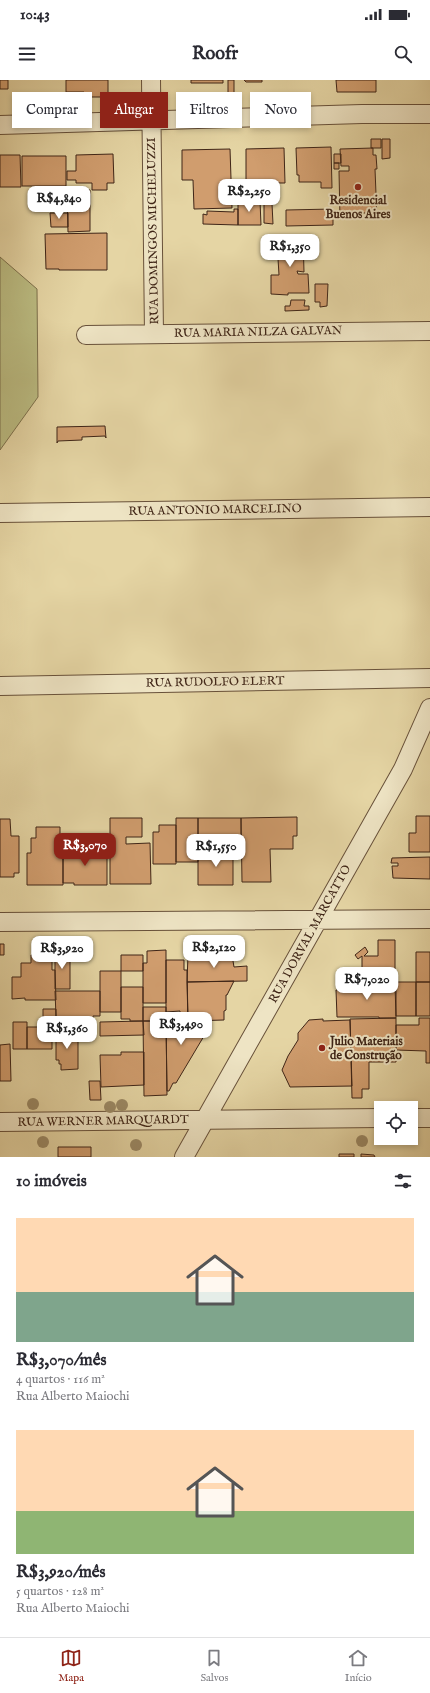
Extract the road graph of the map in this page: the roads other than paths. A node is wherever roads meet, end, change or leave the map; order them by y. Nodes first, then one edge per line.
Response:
1 (151, 80) edge
2 (151, 92) edge
3 (430, 114) edge
4 (168, 120) edge
5 (100, 122) edge
6 (0, 125) edge
7 (152, 128) edge
8 (430, 331) edge
9 (154, 334) junction
10 (86, 335) dead end
11 (430, 507) edge
12 (0, 513) edge
13 (430, 678) edge
14 (0, 686) edge
15 (430, 708) edge
16 (430, 919) edge
17 (319, 920) junction
18 (0, 922) edge
19 (374, 1118) edge
20 (418, 1118) edge
21 (430, 1118) edge
22 (205, 1120) junction
23 (0, 1122) edge
24 (184, 1157) edge

1 - 2 street, RUA DOMINGOS MICHELUZZI
3 - 4 street
5 - 6 street
7 - 9 street, RUA DOMINGOS MICHELUZZI
8 - 9 street, RUA MARIA NILZA GALVAN
9 - 10 street, RUA MARIA NILZA GALVAN
11 - 12 street, RUA ANTONIO MARCELINO
13 - 14 street, RUA RUDOLFO ELERT
15 - 17 street, RUA DORVAL MARCATTO
16 - 17 street
17 - 18 street
17 - 22 street, RUA DORVAL MARCATTO
19 - 22 street, RUA WERNER MARQUARDT
20 - 21 street
22 - 23 street, RUA WERNER MARQUARDT
22 - 24 street, RUA DORVAL MARCATTO

